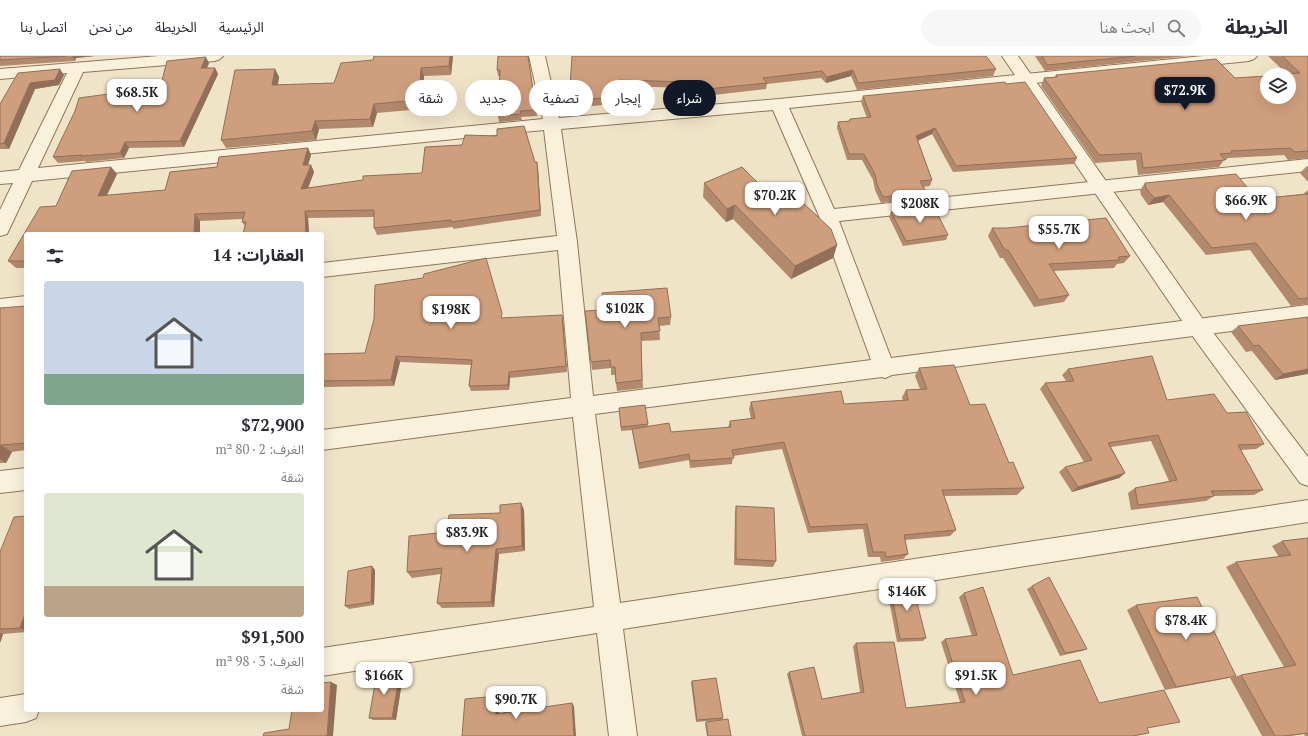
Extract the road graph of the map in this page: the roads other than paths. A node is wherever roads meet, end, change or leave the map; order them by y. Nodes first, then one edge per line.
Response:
1 (216, 56) edge
2 (537, 56) edge
3 (1010, 56) edge
4 (1249, 56) edge
5 (77, 68) junction
6 (0, 74) edge
7 (1026, 78) junction
8 (779, 104) junction
9 (552, 124) junction
10 (1308, 165) edge
11 (24, 175) junction
12 (0, 178) edge
13 (1101, 188) junction
14 (828, 216) junction
15 (0, 230) edge
16 (567, 242) junction
17 (324, 270) edge
18 (24, 304) edge
19 (0, 307) edge
20 (1308, 313) edge
21 (1198, 328) junction
22 (885, 369) junction
23 (583, 406) junction
24 (324, 440) edge
25 (1308, 475) edge
26 (24, 479) edge
27 (0, 482) edge
28 (1308, 511) edge
29 (609, 618) junction
30 (324, 662) edge
31 (24, 708) edge
32 (0, 712) edge
33 (623, 736) edge

1 - 5 street
2 - 9 street
3 - 7 street
4 - 7 street
5 - 6 street
5 - 11 street
7 - 8 street
7 - 13 street
8 - 9 street
8 - 14 street
9 - 11 street
9 - 16 street
10 - 13 street
11 - 12 street
11 - 15 street
13 - 14 street
13 - 21 street
14 - 22 street
16 - 17 street
16 - 23 street
18 - 19 street
20 - 21 street
21 - 22 street
21 - 25 street
22 - 23 street
23 - 24 street
23 - 29 street
26 - 27 street
28 - 29 street
29 - 30 street
29 - 33 street
31 - 32 street

